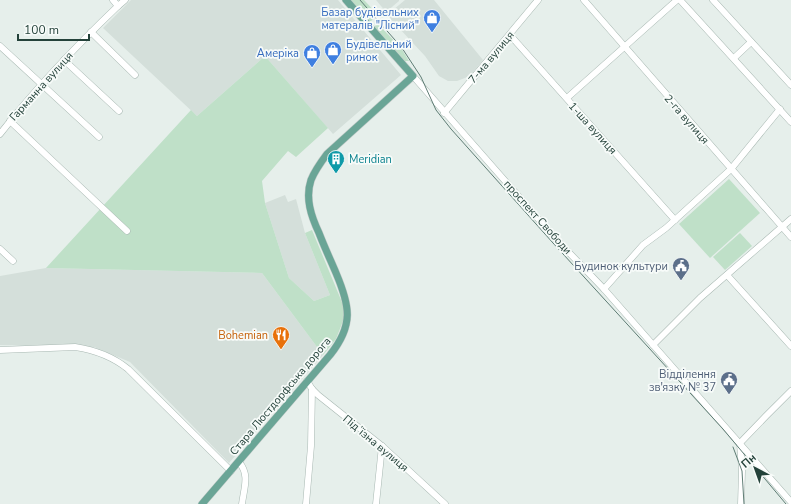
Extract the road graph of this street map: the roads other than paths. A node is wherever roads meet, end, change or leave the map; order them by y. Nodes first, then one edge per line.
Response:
1 (113, 0) edge
2 (125, 0) edge
3 (346, 0) edge
4 (538, 0) edge
5 (584, 0) edge
6 (679, 0) edge
7 (716, 1) edge
8 (118, 6) junction
9 (91, 32) junction
10 (510, 35) junction
11 (751, 42) junction
12 (0, 46) edge
13 (624, 46) junction
14 (734, 58) junction
15 (64, 60) junction
16 (136, 75) dead end
17 (412, 76) junction
18 (41, 85) junction
19 (791, 85) edge
20 (567, 98) junction
21 (780, 109) junction
22 (119, 111) dead end
23 (444, 113) junction
24 (10, 121) junction
25 (791, 122) edge
26 (0, 133) edge
27 (99, 137) dead end
28 (731, 169) junction
29 (791, 219) edge
30 (675, 220) junction
31 (782, 227) junction
32 (127, 231) dead end
33 (791, 237) edge
34 (0, 249) edge
35 (13, 261) dead end
36 (727, 275) junction
37 (604, 289) junction
38 (653, 345) junction
39 (791, 346) edge
40 (0, 350) edge
41 (307, 381) junction
42 (312, 389) junction
43 (791, 391) edge
44 (740, 444) junction
45 (382, 446) junction
46 (239, 462) junction
47 (231, 471) junction
48 (791, 502) edge
49 (202, 504) edge
50 (242, 504) edge
51 (306, 504) edge
52 (376, 504) edge
53 (445, 504) edge
54 (741, 504) edge

1 - 8 street
2 - 8 street, Гарманна вулиця
3 - 17 main road
4 - 10 street, 7-ма вулиця
5 - 13 street, 2-га вулиця
6 - 13 street
6 - 14 street
7 - 11 street
8 - 9 street, Гарманна вулиця
9 - 15 street, Гарманна вулиця
9 - 16 street
10 - 20 street, 1-ша вулиця
10 - 23 street, 7-ма вулиця
11 - 14 street
11 - 19 street
12 - 18 street
13 - 20 street
13 - 28 street, 2-га вулиця
14 - 21 street
15 - 18 street, Гарманна вулиця
15 - 22 street
17 - 23 street, проспект Свободи
17 - 41 main road, Стара Люстдорфська дорога
18 - 24 street, Гарманна вулиця
18 - 27 street
20 - 30 street, 1-ша вулиця
21 - 25 street
21 - 28 street
23 - 37 street, проспект Свободи
24 - 26 street, Гарманна вулиця
24 - 32 street
28 - 30 street
28 - 31 street, 2-га вулиця
29 - 31 street
30 - 37 street
31 - 33 street, 2-га вулиця
31 - 36 street
34 - 35 street
36 - 38 street
36 - 39 street
37 - 38 street, проспект Свободи
38 - 44 street, проспект Свободи
40 - 47 street
41 - 42 street, Підʼїзна вулиця
41 - 46 main road, Стара Люстдорфська дорога
42 - 45 street, Підʼїзна вулиця
42 - 51 street
43 - 44 street
44 - 48 street, проспект Свободи
44 - 54 street
45 - 52 street
45 - 53 street, Підʼїзна вулиця
46 - 47 main road, Стара Люстдорфська дорога
46 - 50 street
47 - 49 main road, Стара Люстдорфська дорога

